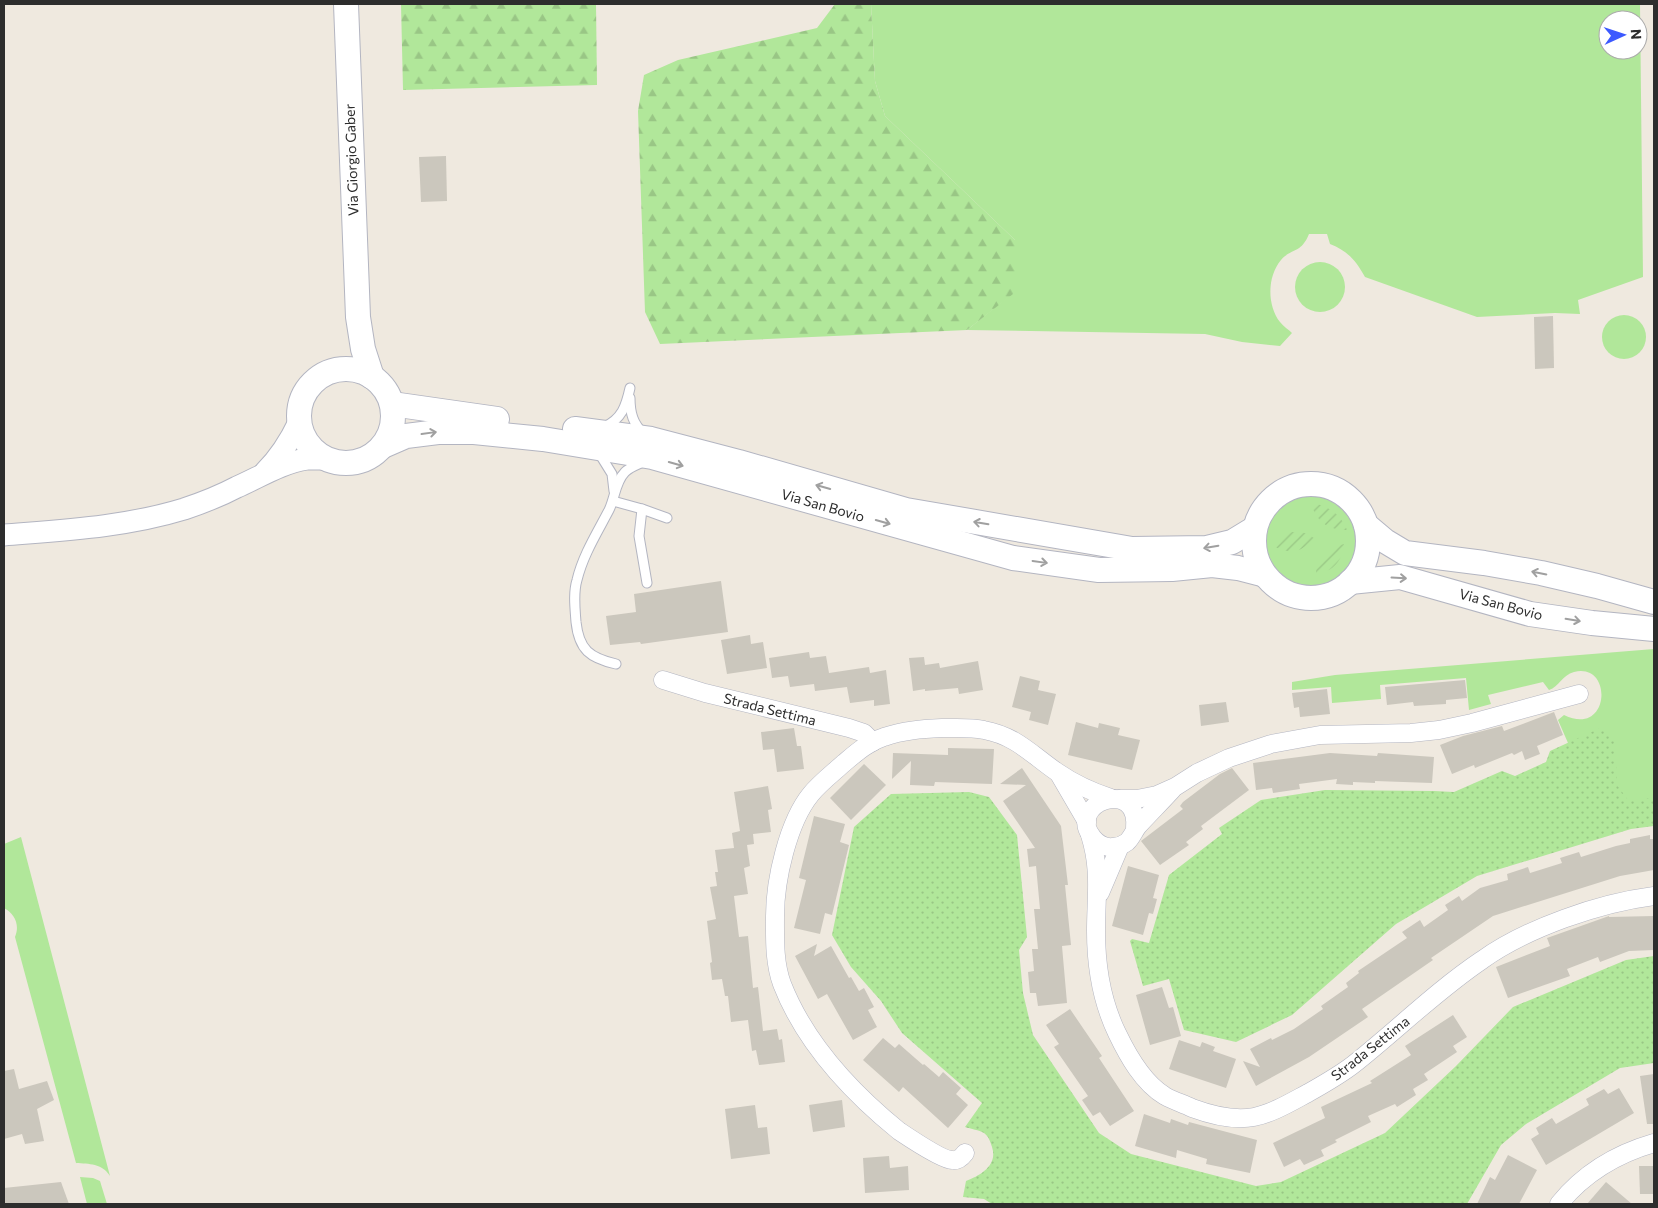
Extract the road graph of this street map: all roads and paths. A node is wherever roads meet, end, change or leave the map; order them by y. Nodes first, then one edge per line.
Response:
1 (346, 4) edge
2 (358, 317) junction
3 (338, 370) junction
4 (372, 377) junction
5 (392, 404) junction
6 (299, 422) junction
7 (593, 439) junction
8 (383, 446) junction
9 (652, 448) junction
10 (326, 459) junction
11 (265, 472) junction
12 (613, 501) junction
13 (642, 509) junction
14 (666, 518) dead end
15 (1366, 525) junction
16 (1255, 528) junction
17 (4, 535) edge
18 (1265, 575) junction
19 (647, 582) dead end
20 (1350, 582) junction
21 (1654, 602) edge
22 (1654, 629) edge
23 (616, 664) dead end
24 (663, 680) dead end
25 (1579, 694) dead end
26 (874, 742) junction
27 (1057, 772) junction
28 (1176, 787) junction
29 (1115, 799) junction
30 (1089, 828) junction
31 (1135, 830) junction
32 (1120, 846) junction
33 (1654, 896) edge
34 (1098, 898) junction
35 (1654, 1144) edge
36 (966, 1153) dead end
37 (1559, 1204) edge

1 - 2 main road, Via Giorgio Gaber
2 - 3 main road, Via Giorgio Gaber
2 - 4 main road, Via Giorgio Gaber
3 - 4 main road
3 - 6 main road
4 - 5 main road
5 - 7 main road, Via San Bovio
5 - 8 main road
6 - 10 main road
6 - 11 street
8 -> 7 main road, Via San Bovio
7 - 9 main road, Via San Bovio
7 - 9 lane
7 - 12 lane
8 - 10 main road, Via San Bovio
9 - 12 lane
16 -> 9 main road, Via San Bovio
9 -> 18 main road, Via San Bovio
10 - 11 street
11 - 17 street
12 - 13 lane
12 - 23 lane
13 - 14 lane
13 - 19 lane
15 - 16 main road, Via San Bovio
15 - 20 main road, Via San Bovio
21 -> 15 main road, Via San Bovio
16 - 18 main road, Via San Bovio
18 - 20 main road, Via San Bovio
20 -> 22 main road, Via San Bovio
24 - 26 street, Strada Settima
25 - 28 street, Strada Settima
26 - 27 street, Strada Settima
26 - 36 street, Strada Settima
27 - 29 street, Strada Settima
27 - 30 street, Strada Settima
28 - 29 street, Strada Settima
28 - 31 street, Strada Settima
29 - 30 street, Strada Settima
29 - 31 street, Strada Settima
30 - 32 street, Strada Settima
30 - 34 street, Strada Settima
31 - 32 street, Strada Settima
32 - 34 street, Strada Settima
33 - 34 street, Strada Settima
35 - 37 street

